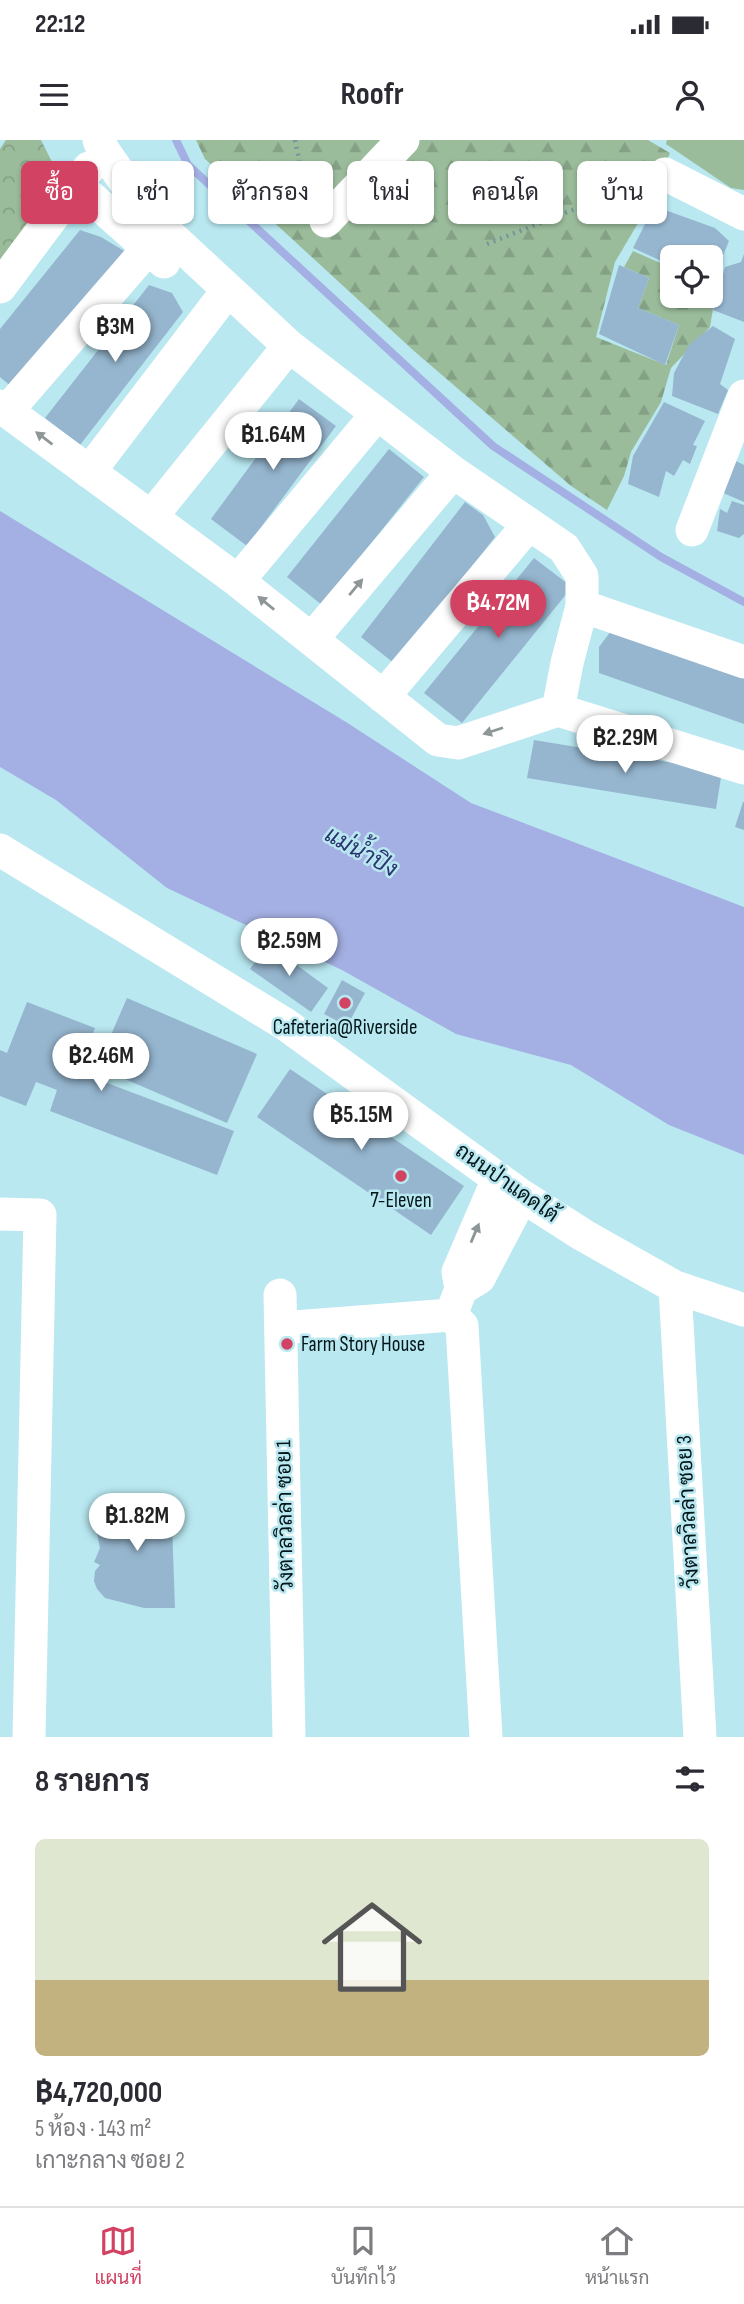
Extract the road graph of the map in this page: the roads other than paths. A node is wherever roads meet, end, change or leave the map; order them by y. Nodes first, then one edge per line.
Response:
1 (403, 140) edge
2 (101, 145) edge
3 (91, 161) edge
4 (667, 176) edge
5 (98, 200) edge
6 (333, 214) edge
7 (744, 214) edge
8 (47, 224) edge
9 (156, 239) junction
10 (0, 287) edge
11 (222, 298) junction
12 (289, 346) junction
13 (744, 396) edge
14 (4, 408) edge
15 (377, 414) junction
16 (453, 471) junction
17 (89, 472) junction
18 (151, 517) junction
19 (529, 524) junction
20 (692, 530) dead end
21 (238, 581) junction
22 (582, 606) junction
23 (312, 639) junction
24 (744, 662) edge
25 (383, 697) junction
26 (558, 710) junction
27 (744, 768) edge
28 (0, 850) edge
29 (510, 1187) junction
30 (0, 1213) edge
31 (675, 1287) junction
32 (280, 1295) dead end
33 (458, 1310) junction
34 (744, 1310) edge
35 (281, 1328) junction
36 (29, 1737) edge
37 (289, 1737) edge
38 (486, 1737) edge
39 (700, 1737) edge

1 - 6 street
2 - 3 street
2 - 9 street
4 - 7 street
5 - 9 street
8 - 10 street
9 - 11 street
9 - 14 street
11 - 12 street
11 - 17 street
12 - 15 street
12 - 18 street
13 - 20 street
17 -> 14 street
15 - 16 street
15 - 21 street
16 - 19 street
23 -> 16 street
17 - 18 street
18 - 21 street
19 - 22 street
19 - 25 street
23 -> 21 street
22 - 24 street
22 - 26 street
23 - 25 street
26 -> 25 street
26 - 27 street
28 - 29 street, ถนนป่าแดดใต้
29 - 31 street, ถนนป่าแดดใต้
29 - 33 street
30 - 36 street
31 - 34 street, ถนนป่าแดดใต้
31 - 39 street, วังตาลวิลล่า ซอย 3
32 - 35 street, วังตาลวิลล่า ซอย 1
33 - 35 street
33 - 38 street
35 - 37 street, วังตาลวิลล่า ซอย 1

